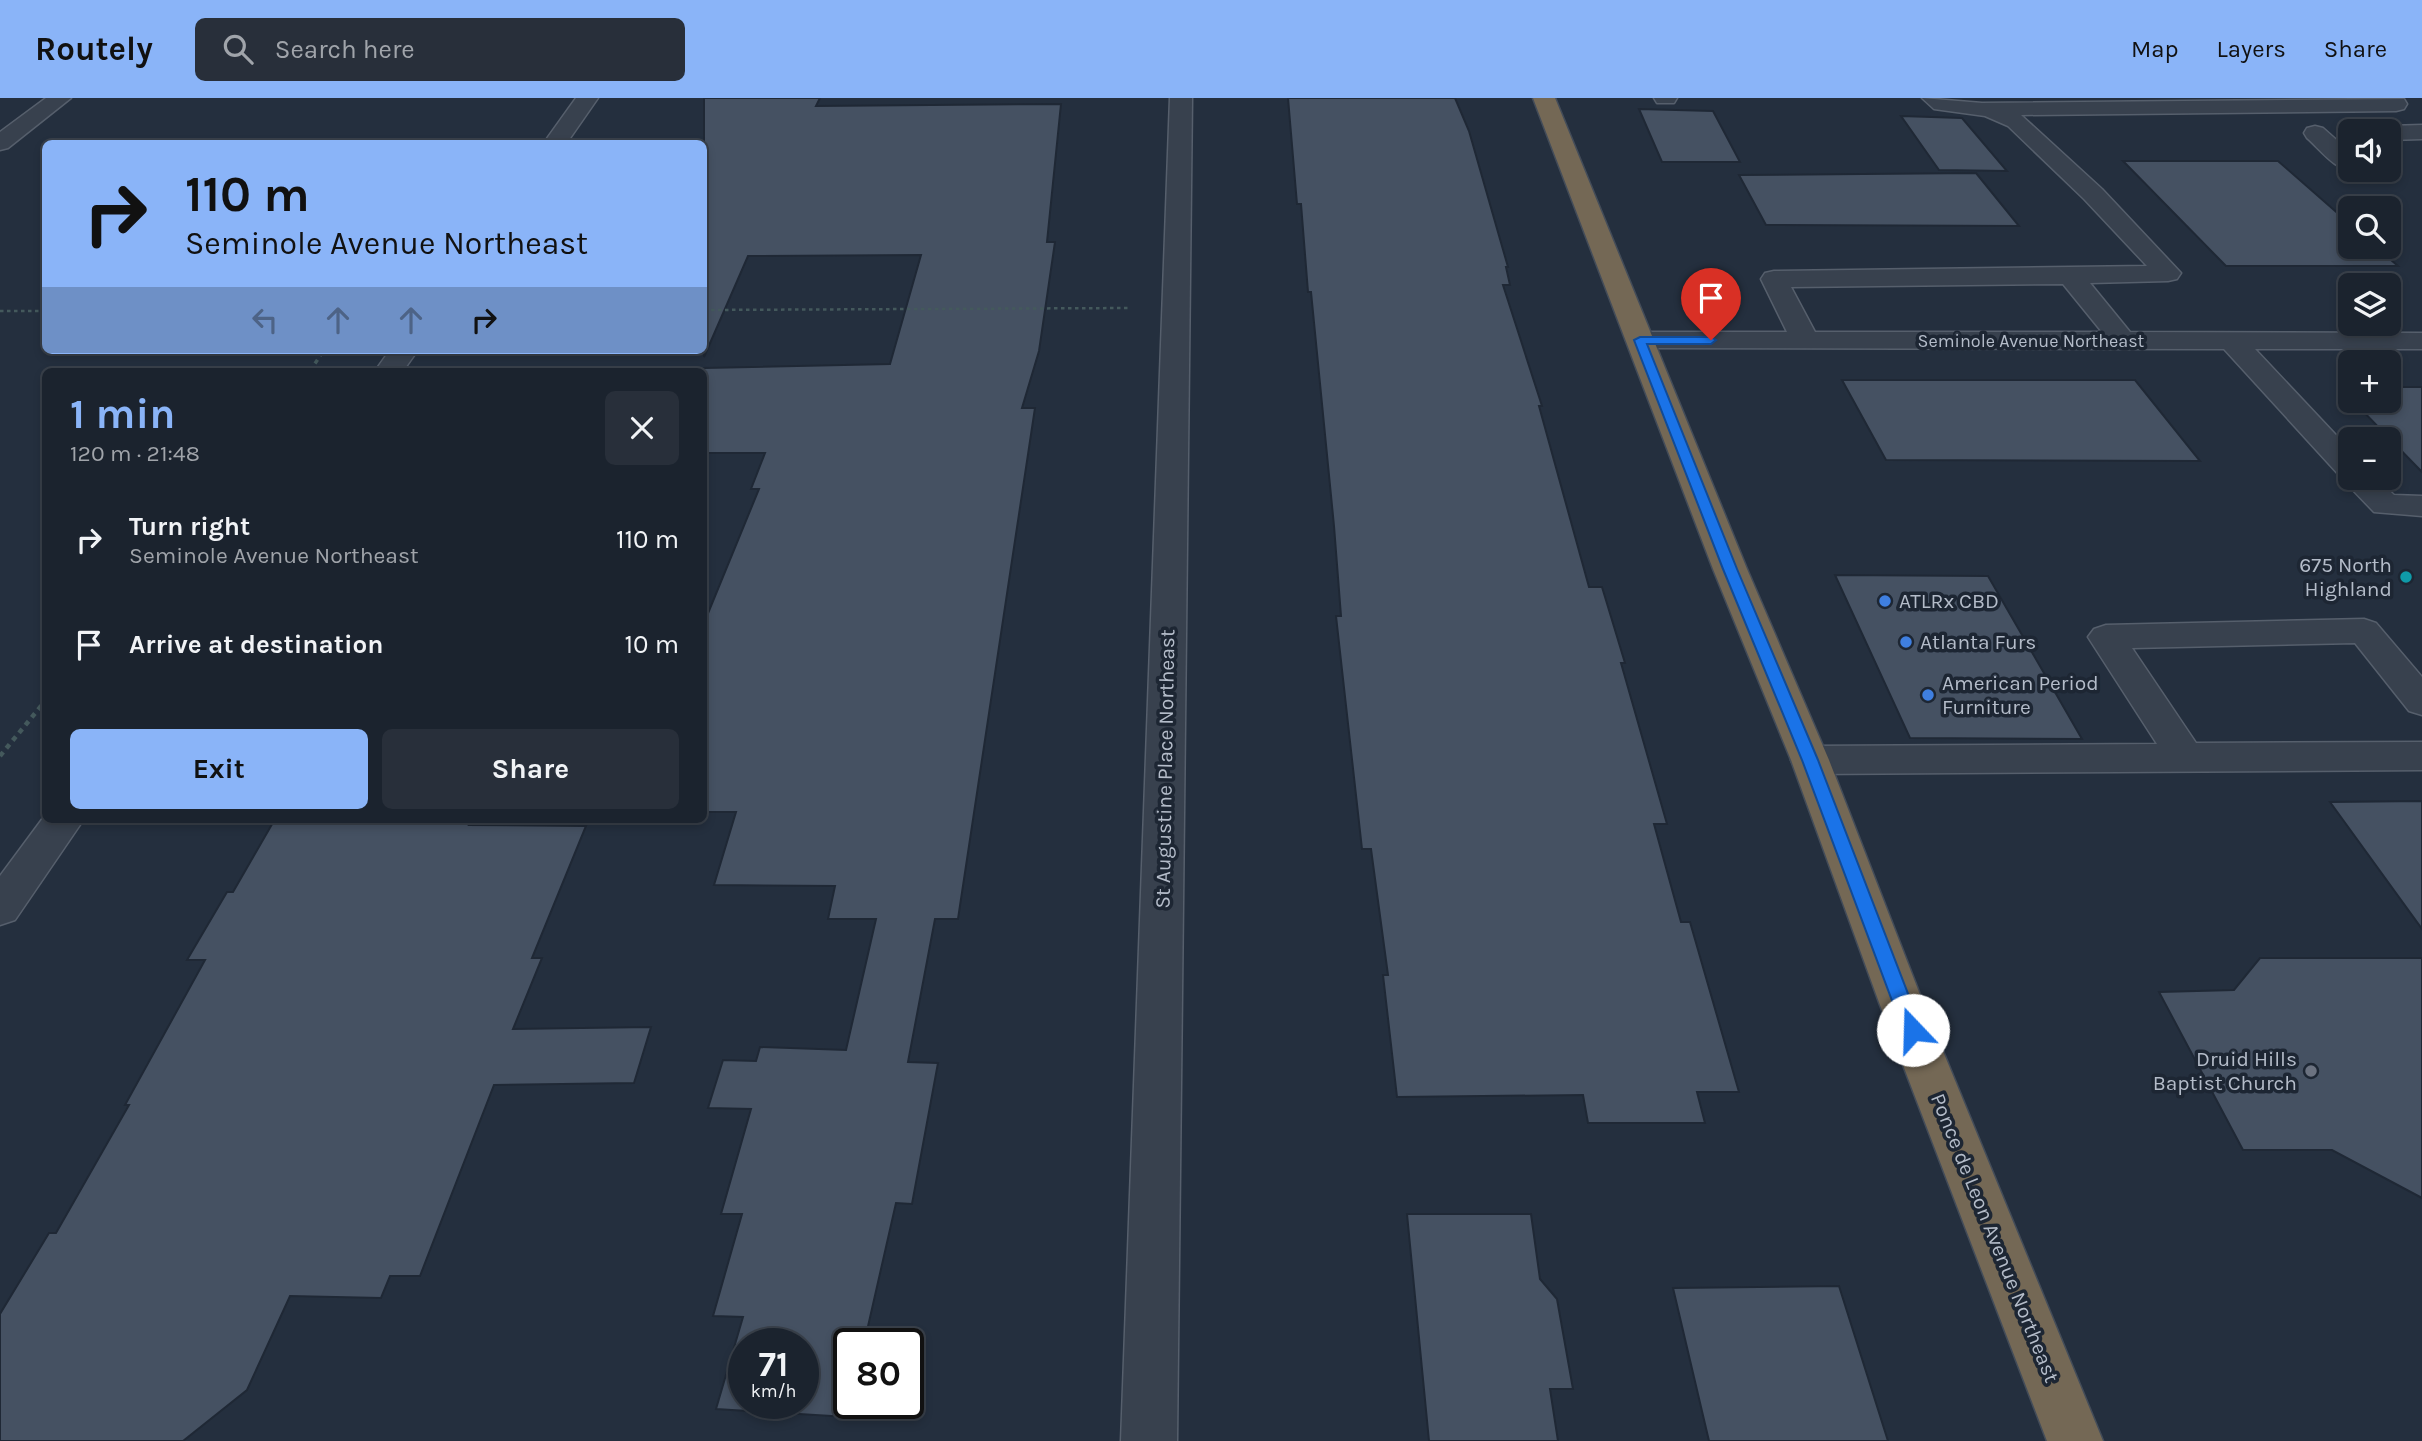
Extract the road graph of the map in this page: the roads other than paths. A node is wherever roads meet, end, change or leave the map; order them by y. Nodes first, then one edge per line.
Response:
1 (60, 98) edge
2 (587, 98) edge
3 (1181, 98) edge
4 (1544, 98) edge
5 (1933, 98) edge
6 (2392, 101) edge
7 (1983, 109) junction
8 (2422, 123) edge
9 (2422, 132) edge
10 (2338, 133) edge
11 (2401, 133) edge
12 (557, 140) edge
13 (0, 143) edge
14 (2338, 153) edge
15 (2071, 276) junction
16 (1640, 340) junction
17 (1805, 340) junction
18 (2123, 341) junction
19 (2232, 341) junction
20 (2422, 341) edge
21 (2338, 455) edge
22 (2371, 490) edge
23 (2422, 506) edge
24 (2422, 702) edge
25 (2422, 756) edge
26 (2186, 758) junction
27 (1810, 760) junction
28 (61, 823) edge
29 (0, 908) edge
30 (1149, 1441) edge
31 (2075, 1441) edge

1 - 13 street
2 - 12 street
3 - 30 street, St Augustine Place Northeast
4 - 16 highway, Ponce de Leon Avenue Northeast
5 - 7 street
6 - 7 street
6 - 8 street
7 - 15 street
9 - 11 street
10 - 14 street
15 - 17 street
15 - 18 street
16 - 17 street, Seminole Avenue Northeast
16 - 27 highway, Ponce de Leon Avenue Northeast
17 - 18 street, Seminole Avenue Northeast
18 - 19 street, Seminole Avenue Northeast
19 - 20 street, Seminole Avenue Northeast
19 - 21 street
22 - 23 street
24 - 26 street
25 - 26 street
26 - 27 street
27 - 31 highway, Ponce de Leon Avenue Northeast
28 - 29 street

